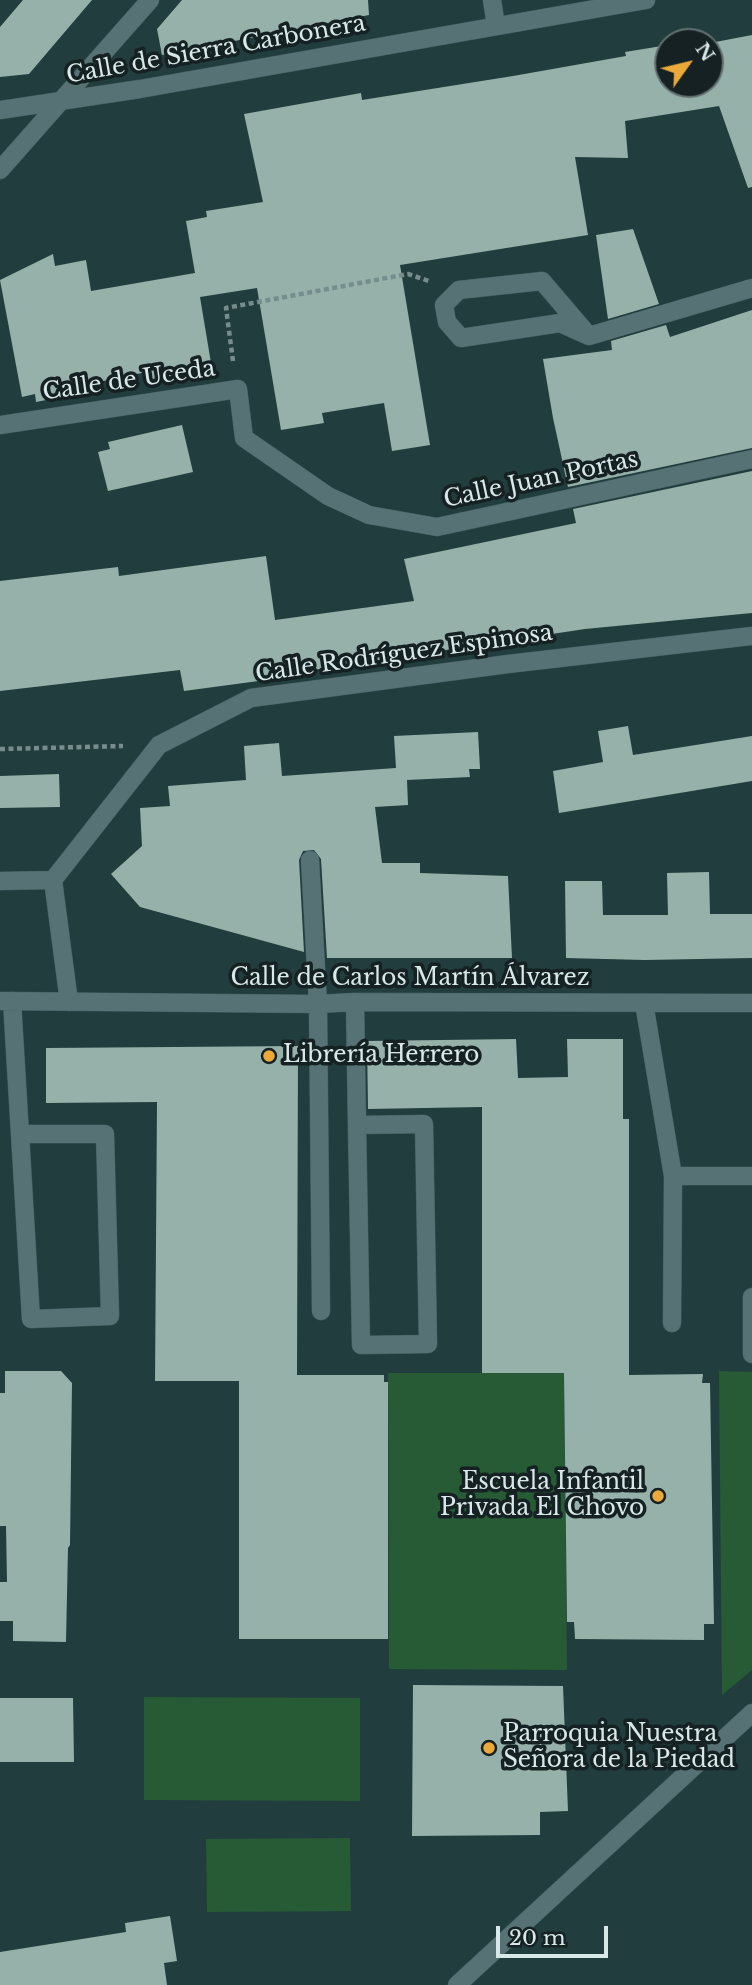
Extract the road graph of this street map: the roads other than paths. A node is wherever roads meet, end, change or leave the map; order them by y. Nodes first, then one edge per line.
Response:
1 (150, 0) edge
2 (492, 0) edge
3 (646, 0) edge
4 (496, 26) junction
5 (60, 102) junction
6 (0, 110) edge
7 (0, 170) edge
8 (752, 288) edge
9 (589, 336) junction
10 (238, 389) joint
11 (0, 425) edge
12 (752, 459) edge
13 (752, 636) edge
14 (310, 860) dead end
15 (53, 880) junction
16 (0, 881) edge
17 (6, 1001) edge
18 (69, 1002) junction
19 (355, 1002) junction
20 (644, 1003) junction
21 (752, 1003) edge
22 (318, 1004) junction
23 (357, 1125) junction
24 (20, 1134) junction
25 (673, 1176) junction
26 (752, 1176) edge
27 (752, 1297) edge
28 (321, 1311) dead end
29 (672, 1323) dead end
30 (752, 1354) edge
31 (752, 1713) edge
32 (457, 1985) edge

1 - 5 street
2 - 4 street
3 - 4 street, Calle de Sierra Carbonera
4 - 5 street, Calle de Sierra Carbonera
5 - 6 street, Calle de Sierra Carbonera
5 - 7 street
8 - 9 street
9 - 9 street
10 - 11 street, Calle de Uceda
10 - 12 street, Calle Juan Portas
13 - 15 street, Calle Rodríguez Espinosa
14 - 22 street
15 - 16 street
15 - 18 street
17 - 18 street, Calle de Carlos Martín Álvarez
17 - 24 street
18 - 22 street, Calle de Carlos Martín Álvarez
19 - 20 street, Calle de Carlos Martín Álvarez
19 - 22 street, Calle de Carlos Martín Álvarez
19 - 23 street
20 - 21 street, Calle de Carlos Martín Álvarez
20 - 25 street
22 - 28 street
23 - 23 street
24 - 24 street
25 - 26 street
25 - 29 street
27 - 30 street
31 - 32 street

